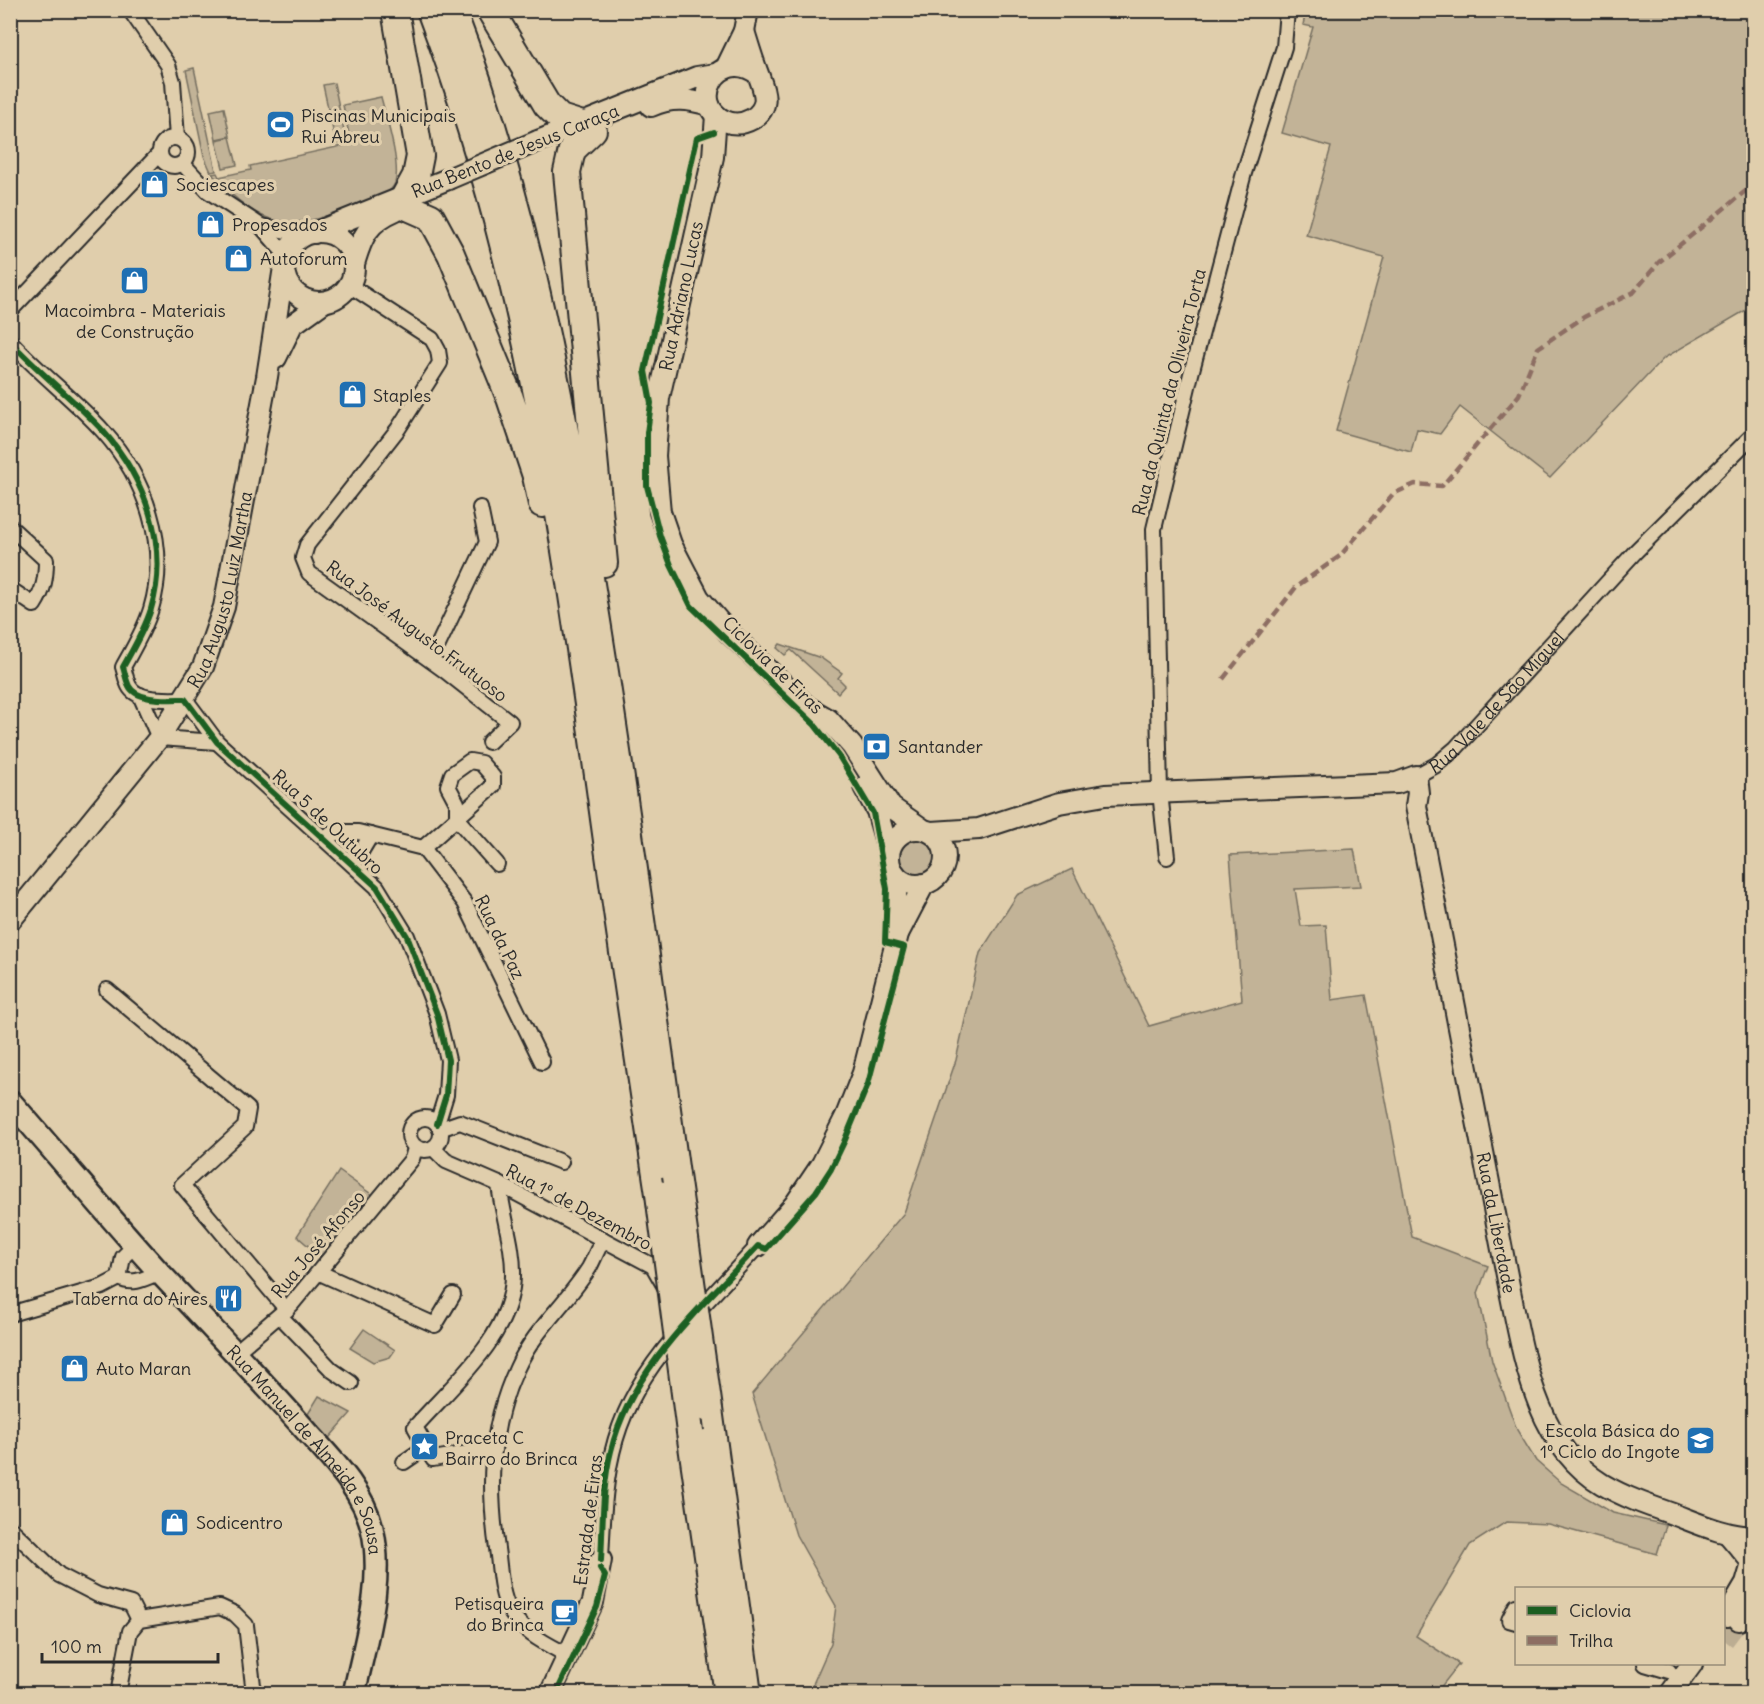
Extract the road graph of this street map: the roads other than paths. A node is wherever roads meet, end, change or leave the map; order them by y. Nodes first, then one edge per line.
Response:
1 (130, 10) edge
2 (394, 10) edge
3 (430, 10) edge
4 (452, 10) edge
5 (490, 10) edge
6 (748, 10) edge
7 (1287, 10) edge
8 (744, 31) junction
9 (721, 71) junction
10 (758, 74) junction
11 (712, 110) junction
12 (736, 124) junction
13 (586, 127) junction
14 (177, 138) junction
15 (160, 153) junction
16 (713, 157) junction
17 (183, 164) junction
18 (405, 201) junction
19 (261, 226) junction
20 (310, 234) junction
21 (285, 261) junction
22 (354, 264) junction
23 (349, 285) junction
24 (324, 302) junction
25 (10, 311) edge
26 (10, 341) edge
27 (267, 377) junction
28 (1754, 434) edge
29 (480, 508) dead end
30 (10, 528) edge
31 (10, 588) edge
32 (431, 660) junction
33 (598, 693) junction
34 (140, 695) junction
35 (185, 699) junction
36 (807, 707) junction
37 (159, 738) junction
38 (489, 741) dead end
39 (217, 742) junction
40 (1416, 776) junction
41 (1397, 783) junction
42 (1160, 792) junction
43 (1416, 806) junction
44 (979, 829) junction
45 (926, 830) junction
46 (371, 835) junction
47 (323, 837) junction
48 (423, 848) junction
49 (889, 853) junction
50 (1167, 857) dead end
51 (946, 861) junction
52 (496, 864) dead end
53 (353, 866) junction
54 (895, 874) junction
55 (924, 884) junction
56 (10, 921) edge
57 (898, 934) junction
58 (107, 990) dead end
59 (542, 1062) dead end
60 (446, 1095) junction
61 (10, 1101) edge
62 (419, 1120) junction
63 (438, 1127) junction
64 (415, 1148) junction
65 (433, 1148) junction
66 (561, 1161) dead end
67 (499, 1184) junction
68 (603, 1239) junction
69 (135, 1245) junction
70 (758, 1246) joint
71 (160, 1272) junction
72 (320, 1273) junction
73 (119, 1278) junction
74 (453, 1295) dead end
75 (283, 1313) junction
76 (11, 1314) edge
77 (687, 1322) junction
78 (236, 1352) junction
79 (351, 1383) dead end
80 (426, 1447) junction
81 (492, 1449) junction
82 (404, 1462) dead end
83 (11, 1530) edge
84 (1728, 1534) junction
85 (1754, 1538) edge
86 (601, 1560) joint
87 (1752, 1562) edge
88 (1754, 1602) edge
89 (1515, 1608) edge
90 (139, 1620) junction
91 (1515, 1622) edge
92 (570, 1656) junction
93 (1648, 1665) edge
94 (1691, 1665) edge
95 (1705, 1665) edge
96 (1669, 1671) dead end
97 (118, 1694) edge
98 (254, 1694) edge
99 (354, 1694) edge
100 (550, 1694) edge
101 (728, 1694) edge
102 (748, 1694) edge
103 (1670, 1694) edge
104 (1687, 1694) edge

1 - 14 street
2 - 18 highway
3 - 33 highway
4 - 33 highway
5 - 13 highway
6 - 8 street, Rua Adriano Lucas
7 - 42 street, Rua da Quinta da Oliveira Torta
8 - 9 street, Rua Adriano Lucas
8 - 10 street, Rua Adriano Lucas
9 - 10 street
9 - 11 street, Rua Adriano Lucas
9 - 13 street, Rua Bento de Jesus Caraça
10 - 12 street, Rua Adriano Lucas
11 - 12 street
11 - 13 street, Rua Bento de Jesus Caraça
11 - 16 street, Rua Adriano Lucas
12 - 16 street, Rua Adriano Lucas
13 - 18 street, Rua Bento de Jesus Caraça, bridge
13 - 33 highway
14 - 15 street
14 - 17 street
15 - 17 street
15 - 25 street
16 - 36 street, Rua Adriano Lucas
17 - 19 street
18 - 20 street, Rua Bento de Jesus Caraça
18 - 22 street, Rua Bento de Jesus Caraça
18 - 33 highway
19 - 20 street
19 - 21 street
20 - 21 street
20 - 22 street
21 - 24 street
21 - 27 street, Rua Augusto Luiz Martha
22 - 23 street
23 - 24 street
23 - 32 street, Rua José Augusto Frutuoso
24 - 27 street, Rua Augusto Luiz Martha
26 - 34 street
27 - 35 street, Rua Augusto Luiz Martha
28 - 40 street, Rua Vale de São Miguel
29 - 32 street
30 - 31 street
32 - 38 street, Rua José Augusto Frutuoso
33 - 101 highway, bridge
33 - 102 highway, bridge
34 - 35 street
34 - 37 street
35 - 37 street, Rua Augusto Luiz Martha
35 - 39 street, Rua 5 de Outubro
36 - 45 street, Rua Adriano Lucas
36 - 49 street, Rua Adriano Lucas
37 - 39 street
37 - 56 street, Rua Augusto Luiz Martha
39 - 47 street, Rua 5 de Outubro
40 - 41 street, Rua Vale de São Miguel
40 - 43 street, Rua da Liberdade
41 - 42 street, Rua Vale de São Miguel
41 - 43 street, Rua da Liberdade
42 - 44 street, Rua Vale de São Miguel
42 - 50 street, Rua da Quinta da Oliveira Torta
43 - 84 street, Rua da Liberdade
44 - 45 street, Rua Vale de São Miguel
44 - 51 street, Rua Vale de São Miguel
45 - 49 street
45 - 51 street
46 - 47 street
46 - 48 street
46 - 53 street
47 - 53 street, Rua 5 de Outubro
48 - 52 street
48 - 59 street, Rua da Paz
49 - 54 street
51 - 55 street
53 - 60 street, Rua 5 de Outubro
54 - 55 street
54 - 57 street, Estrada de Eiras
55 - 57 street, Estrada de Eiras
57 - 70 street, Estrada de Eiras
58 - 75 street
60 - 62 street
60 - 63 street, Rua 5 de Outubro
61 - 69 main road, Rua Manuel de Almeida e Sousa
62 - 63 street
62 - 64 street
63 - 65 street
63 - 66 street
64 - 65 street
64 - 72 street, Rua José Afonso
65 - 67 street, Rua 1º de Dezembro
67 - 68 street, Rua 1º de Dezembro
67 - 80 street
68 - 77 street, Rua 1º de Dezembro
68 - 81 street
69 - 71 main road, Rua Manuel de Almeida e Sousa
69 - 73 street
70 - 77 street, Estrada de Eiras
71 - 73 street
71 - 78 main road, Rua Manuel de Almeida e Sousa
72 - 74 street
72 - 75 street, Rua José Afonso
73 - 76 street
75 - 78 street, Rua José Afonso
75 - 79 street
77 - 86 street, Estrada de Eiras
78 - 99 main road, Rua Manuel de Almeida e Sousa
80 - 81 street
80 - 82 street
81 - 92 street
83 - 90 street
84 - 85 street, Rua da Liberdade
84 - 87 street, Rua da Liberdade
86 - 92 street, Estrada de Eiras
87 - 88 street
89 - 91 street
90 - 97 street
90 - 98 street
92 - 100 street, Estrada de Eiras
93 - 96 street
94 - 103 street
95 - 104 street

